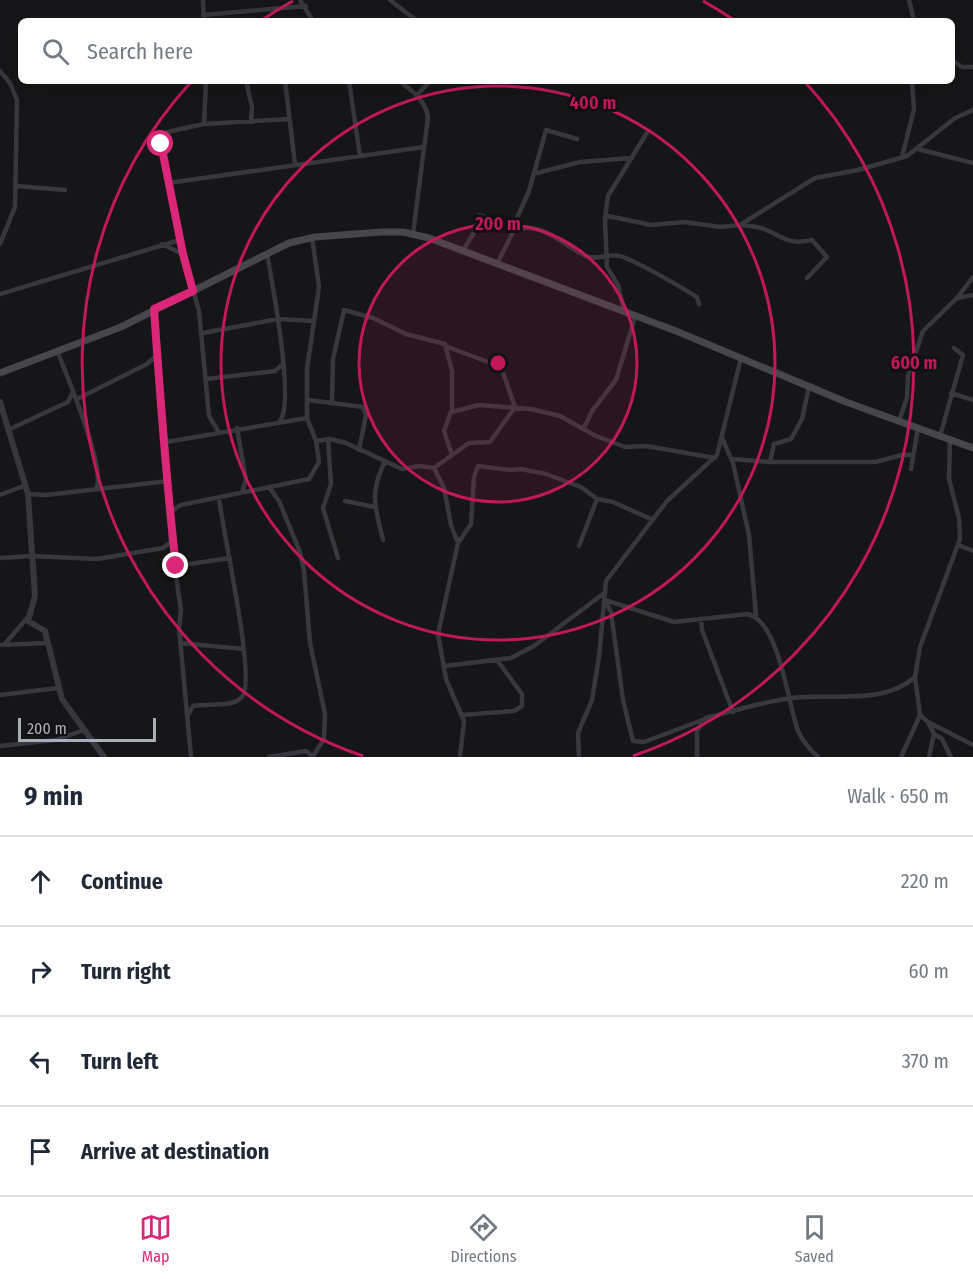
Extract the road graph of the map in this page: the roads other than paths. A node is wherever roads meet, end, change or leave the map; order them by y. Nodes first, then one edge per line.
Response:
1 (203, 0) edge
2 (300, 0) edge
3 (390, 0) edge
4 (909, 0) edge
5 (306, 6) junction
6 (204, 18) edge
7 (312, 18) edge
8 (413, 18) edge
9 (913, 18) edge
10 (955, 62) edge
11 (973, 67) edge
12 (0, 71) edge
13 (206, 84) edge
14 (247, 84) edge
15 (285, 84) edge
16 (349, 84) edge
17 (403, 84) edge
18 (427, 84) edge
19 (912, 84) edge
20 (417, 94) junction
21 (973, 110) edge
22 (289, 118) junction
23 (251, 122) junction
24 (204, 124) junction
25 (648, 131) dead end
26 (577, 139) dead end
27 (424, 147) junction
28 (918, 149) junction
29 (360, 156) junction
30 (902, 157) junction
31 (631, 158) junction
32 (973, 163) edge
33 (296, 164) junction
34 (533, 174) junction
35 (168, 183) junction
36 (16, 186) junction
37 (65, 190) dead end
38 (605, 218) junction
39 (514, 225) junction
40 (740, 225) junction
41 (521, 228) junction
42 (413, 234) junction
43 (312, 237) junction
44 (180, 240) junction
45 (0, 244) edge
46 (162, 244) junction
47 (464, 249) junction
48 (267, 252) junction
49 (183, 254) junction
50 (606, 256) junction
51 (497, 264) junction
52 (973, 277) edge
53 (807, 278) dead end
54 (193, 291) junction
55 (0, 294) edge
56 (973, 296) edge
57 (957, 298) junction
58 (699, 303) dead end
59 (154, 309) junction
60 (624, 312) junction
61 (635, 317) junction
62 (278, 319) junction
63 (313, 321) junction
64 (203, 333) junction
65 (448, 347) junction
66 (954, 348) dead end
67 (58, 353) junction
68 (158, 355) junction
69 (741, 358) junction
70 (283, 365) junction
71 (0, 373) edge
72 (206, 379) junction
73 (809, 387) junction
74 (73, 392) junction
75 (951, 393) junction
76 (77, 399) junction
77 (308, 400) junction
78 (973, 400) edge
79 (0, 402) edge
80 (332, 402) junction
81 (515, 407) junction
82 (285, 411) junction
83 (452, 412) junction
84 (307, 418) junction
85 (291, 420) junction
86 (899, 421) junction
87 (280, 422) junction
88 (237, 428) junction
89 (918, 428) junction
90 (10, 429) junction
91 (584, 429) junction
92 (218, 431) junction
93 (940, 436) junction
94 (722, 438) junction
95 (950, 438) junction
96 (328, 440) junction
97 (316, 441) junction
98 (166, 442) junction
99 (973, 448) edge
100 (359, 450) junction
101 (452, 455) junction
102 (914, 455) junction
103 (715, 458) junction
104 (732, 459) junction
105 (385, 461) junction
106 (770, 462) junction
107 (434, 468) junction
108 (911, 469) dead end
109 (99, 480) junction
110 (169, 481) junction
111 (26, 484) junction
112 (246, 484) junction
113 (106, 487) junction
114 (268, 487) junction
115 (96, 489) junction
116 (254, 490) junction
117 (242, 492) junction
118 (28, 494) junction
119 (0, 495) edge
120 (219, 498) junction
121 (597, 499) junction
122 (345, 501) dead end
123 (375, 507) junction
124 (171, 511) junction
125 (651, 519) junction
126 (383, 540) dead end
127 (171, 542) junction
128 (458, 543) junction
129 (958, 545) junction
130 (579, 546) dead end
131 (973, 551) edge
132 (31, 556) junction
133 (0, 558) edge
134 (230, 558) junction
135 (338, 558) dead end
136 (176, 566) junction
137 (603, 594) junction
138 (605, 600) junction
139 (756, 616) junction
140 (28, 617) junction
141 (701, 619) junction
142 (47, 643) junction
143 (180, 644) junction
144 (2, 645) edge
145 (244, 649) junction
146 (497, 660) junction
147 (444, 666) junction
148 (915, 677) junction
149 (58, 688) junction
150 (0, 695) edge
151 (790, 698) junction
152 (733, 712) junction
153 (188, 715) junction
154 (462, 715) junction
155 (920, 715) junction
156 (705, 718) junction
157 (928, 722) junction
158 (688, 724) junction
159 (84, 730) junction
160 (697, 731) junction
161 (934, 734) junction
162 (973, 745) edge
163 (0, 746) edge
164 (313, 756) edge
165 (104, 757) edge
166 (191, 757) edge
167 (269, 757) edge
168 (460, 757) edge
169 (579, 757) edge
170 (697, 757) edge
171 (819, 757) edge
172 (900, 757) edge
173 (929, 757) edge
174 (951, 757) edge

1 - 6 street
2 - 5 street
3 - 8 street
4 - 9 street
5 - 6 street
5 - 7 street
10 - 11 street
12 - 36 street
13 - 24 street
14 - 23 street
15 - 22 street
16 - 29 street
17 - 20 street
18 - 20 street
19 - 30 street
20 - 27 street
21 - 28 street
22 - 23 street
22 - 33 street
23 - 24 street
24 - 35 street
25 - 31 street
26 - 34 street
27 - 29 street
27 - 42 street
28 - 30 street
28 - 32 street
29 - 33 street
30 - 40 street
31 - 34 street
31 - 38 street
33 - 35 street
34 - 39 street
35 - 44 street
36 - 37 street
36 - 45 street
38 - 40 street
38 - 50 street
39 - 41 street
39 - 47 street
40 - 53 street
41 - 50 street
41 - 51 street
42 - 43 main road
42 - 47 main road
43 - 48 main road
43 - 63 street
44 - 46 street
44 - 49 street
46 - 49 street
46 - 55 street
47 - 51 main road
48 - 54 main road
48 - 62 street
49 - 54 street
50 - 58 street
50 - 60 street
51 - 60 main road
52 - 57 street
54 - 59 main road
54 - 64 street
56 - 57 street
57 - 86 street
59 - 67 main road
59 - 68 street
60 - 61 main road
61 - 69 main road
61 - 91 street
62 - 63 street
62 - 64 street
62 - 70 street
63 - 77 street
64 - 72 street
65 - 80 street
65 - 81 street
65 - 83 street
66 - 75 street
67 - 71 main road
67 - 74 street
68 - 76 street
68 - 98 street
69 - 73 main road
69 - 94 street
70 - 72 street
70 - 82 street
72 - 92 street
73 - 86 main road
73 - 106 street
74 - 76 street
74 - 90 street
75 - 78 street
75 - 93 street
76 - 109 street
77 - 80 street
77 - 84 street
79 - 90 street
80 - 100 street
81 - 83 street
81 - 91 street
81 - 101 street
82 - 85 street
82 - 87 street
83 - 101 street
84 - 85 street
84 - 97 street
85 - 87 street
86 - 89 main road
87 - 88 street
88 - 92 street
88 - 112 street
89 - 93 main road
89 - 102 street
90 - 111 street
91 - 103 street
92 - 98 street
93 - 95 main road
94 - 103 street
94 - 104 street
95 - 99 main road
95 - 129 street
96 - 97 street
96 - 100 street
96 - 135 street
97 - 114 street
98 - 110 street
100 - 105 street
101 - 107 street
102 - 106 street
102 - 108 street
103 - 125 street
104 - 106 street
104 - 139 street
105 - 107 street
105 - 123 street
107 - 128 street
109 - 113 street
109 - 115 street
110 - 113 street
110 - 124 street
111 - 118 street
111 - 119 street
112 - 116 street
112 - 117 street
113 - 115 street
114 - 116 street
114 - 164 street
115 - 118 street
116 - 117 street
117 - 120 street
118 - 132 street
120 - 124 street
120 - 134 street
121 - 125 street
121 - 128 street
121 - 130 street
122 - 123 street
123 - 126 street
124 - 127 street
125 - 137 street
127 - 132 street
127 - 136 street
128 - 147 street
129 - 131 street
129 - 148 street
132 - 133 street
132 - 140 street
134 - 136 street
134 - 145 street
136 - 143 street
137 - 138 street
137 - 146 street
138 - 141 street
138 - 158 street
138 - 169 street
139 - 141 street
139 - 151 street
140 - 142 street
140 - 144 street
141 - 152 street
142 - 144 street
142 - 149 street
143 - 145 street
143 - 153 street
145 - 153 street
146 - 147 street
146 - 154 street
147 - 154 street
148 - 151 street
148 - 155 street
149 - 150 street
149 - 159 street
151 - 152 street
151 - 171 street
152 - 156 street
153 - 166 street
154 - 168 street
155 - 157 street
155 - 172 street
156 - 158 street
156 - 160 street
157 - 161 street
157 - 162 street
158 - 160 street
159 - 163 street
159 - 165 street
160 - 170 street
161 - 173 street
161 - 174 street
164 - 167 street

